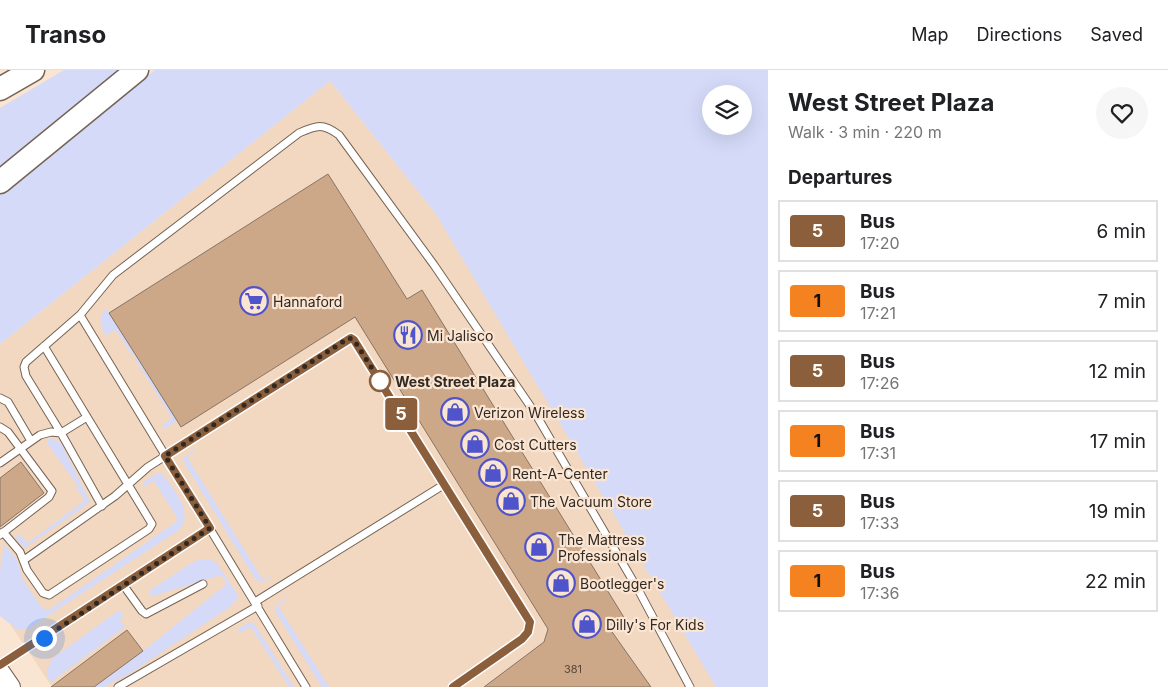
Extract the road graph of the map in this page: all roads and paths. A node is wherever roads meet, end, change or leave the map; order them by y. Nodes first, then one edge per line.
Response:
1 (32, 70) edge
2 (138, 70) edge
3 (0, 89) edge
4 (0, 182) edge
5 (80, 315) junction
6 (44, 346) junction
7 (0, 398) edge
8 (87, 417) junction
9 (0, 427) edge
10 (61, 433) junction
11 (31, 441) junction
12 (20, 448) junction
13 (165, 456) junction
14 (0, 463) edge
15 (444, 484) junction
16 (128, 485) junction
17 (102, 506) junction
18 (210, 528) junction
19 (2, 533) edge
20 (24, 560) junction
21 (203, 584) dead end
22 (124, 586) junction
23 (257, 604) junction
24 (0, 665) edge
25 (0, 671) edge
26 (11, 687) edge
27 (118, 687) edge
28 (306, 687) edge
29 (453, 687) edge
30 (690, 687) edge

1 - 3 highway
2 - 4 highway
5 - 6 lane
5 - 13 lane
5 - 30 lane
6 - 8 lane
6 - 10 lane
7 - 11 lane
8 - 10 lane
8 - 16 lane
9 - 12 lane
10 - 11 lane
10 - 17 lane
11 - 12 lane
12 - 14 lane
12 - 19 lane
13 - 15 lane
13 - 16 lane
13 - 18 lane
15 - 23 lane
15 - 29 lane
16 - 17 lane
16 - 20 lane
17 - 20 lane
18 - 22 lane
18 - 23 lane
19 - 20 lane
21 - 22 lane
22 - 24 lane
23 - 27 lane
23 - 28 lane
25 - 26 street

